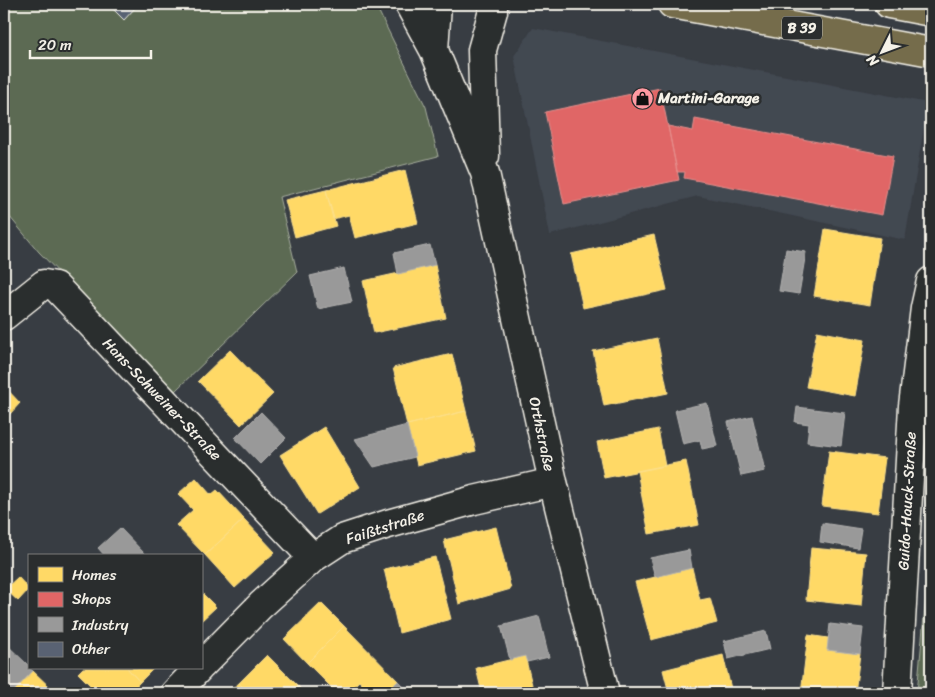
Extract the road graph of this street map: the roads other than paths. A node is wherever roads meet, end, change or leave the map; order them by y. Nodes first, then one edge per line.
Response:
1 (410, 4) edge
2 (437, 4) edge
3 (493, 4) edge
4 (672, 4) edge
5 (889, 4) edge
6 (931, 12) edge
7 (434, 50) junction
8 (931, 52) edge
9 (485, 173) junction
10 (931, 281) edge
11 (4, 316) edge
12 (553, 482) junction
13 (313, 558) junction
14 (202, 665) edge
15 (197, 670) edge
16 (175, 693) edge
17 (605, 693) edge
18 (897, 693) edge

1 - 7 street, Orthstraße
2 - 7 street, Orthstraße
3 - 9 street, Orthstraße
4 - 8 main road, B 39
5 - 6 main road
7 - 9 street, Orthstraße
9 - 12 street, Orthstraße
10 - 18 street, Guido-Hauck-Straße
11 - 13 street, Hans-Schweiner-Straße
12 - 13 street, Faißtstraße
12 - 17 street, Orthstraße
13 - 14 street, Faißtstraße
15 - 16 street, Faißtstraße

